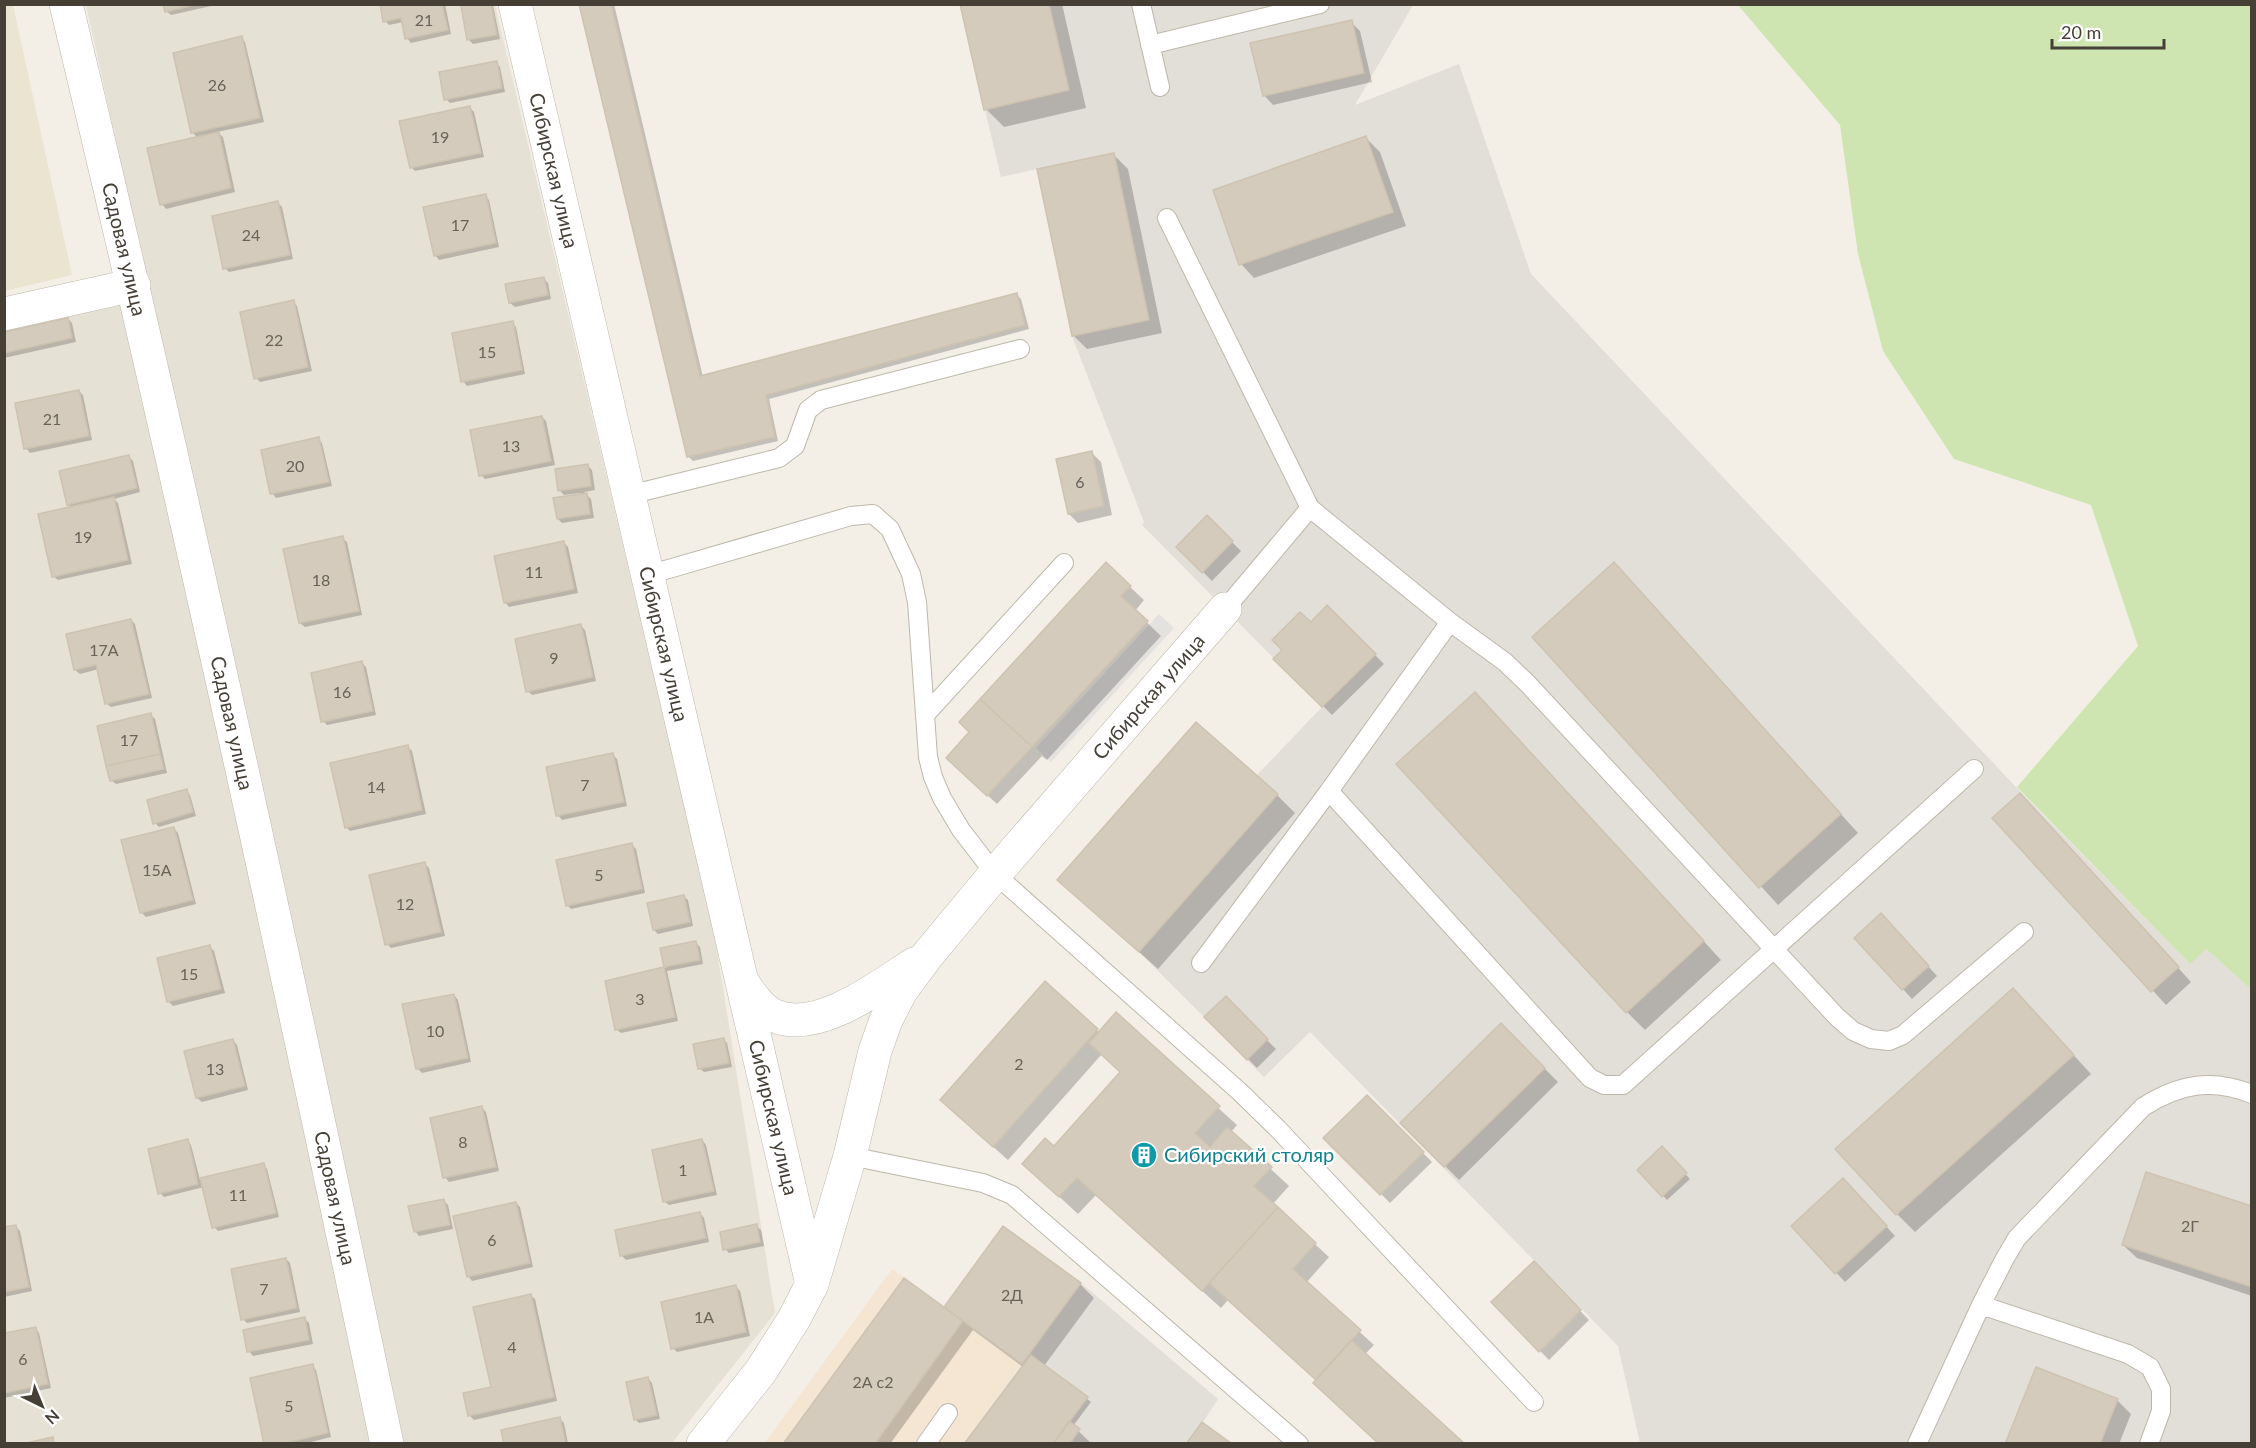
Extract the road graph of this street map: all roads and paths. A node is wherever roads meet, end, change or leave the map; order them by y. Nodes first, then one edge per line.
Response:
1 (66, 4) edge
2 (515, 4) edge
3 (1141, 4) edge
4 (1320, 4) edge
5 (1150, 45) junction
6 (1160, 87) dead end
7 (1167, 218) dead end
8 (134, 285) junction
9 (4, 314) edge
10 (1020, 349) dead end
11 (629, 495) junction
12 (1310, 508) junction
13 (1064, 563) dead end
14 (648, 575) junction
15 (1225, 609) joint
16 (1450, 622) junction
17 (925, 715) junction
18 (1974, 769) dead end
19 (1329, 791) junction
20 (995, 874) junction
21 (2024, 932) dead end
22 (1773, 950) junction
23 (926, 957) junction
24 (1201, 963) dead end
25 (742, 980) junction
26 (2252, 1094) edge
27 (850, 1156) junction
28 (813, 1284) junction
29 (1982, 1305) junction
30 (1534, 1402) dead end
31 (948, 1413) dead end
32 (387, 1443) edge
33 (704, 1443) edge
34 (926, 1443) edge
35 (1299, 1443) edge
36 (1917, 1443) edge
37 (2149, 1443) edge

1 - 8 street, Садовая улица
2 - 11 street, Сибирская улица
3 - 5 lane
4 - 5 lane
5 - 6 lane
7 - 12 lane
8 - 9 street
8 - 32 street, Садовая улица
10 - 11 lane
11 - 14 street, Сибирская улица
12 - 15 lane
12 - 16 lane
13 - 17 lane
14 - 17 lane
14 - 25 street, Сибирская улица
15 - 20 street, Сибирская улица
16 - 19 lane
16 - 22 lane
17 - 20 lane
18 - 22 lane
19 - 22 lane
19 - 24 lane
20 - 23 street, Сибирская улица
20 - 30 lane
21 - 22 lane
23 - 25 street
23 - 27 street, Сибирская улица
25 - 28 street, Сибирская улица
26 - 29 lane
27 - 28 street, Сибирская улица
27 - 35 lane
28 - 33 street, Сибирская улица
29 - 36 lane
29 - 37 lane
31 - 34 lane

